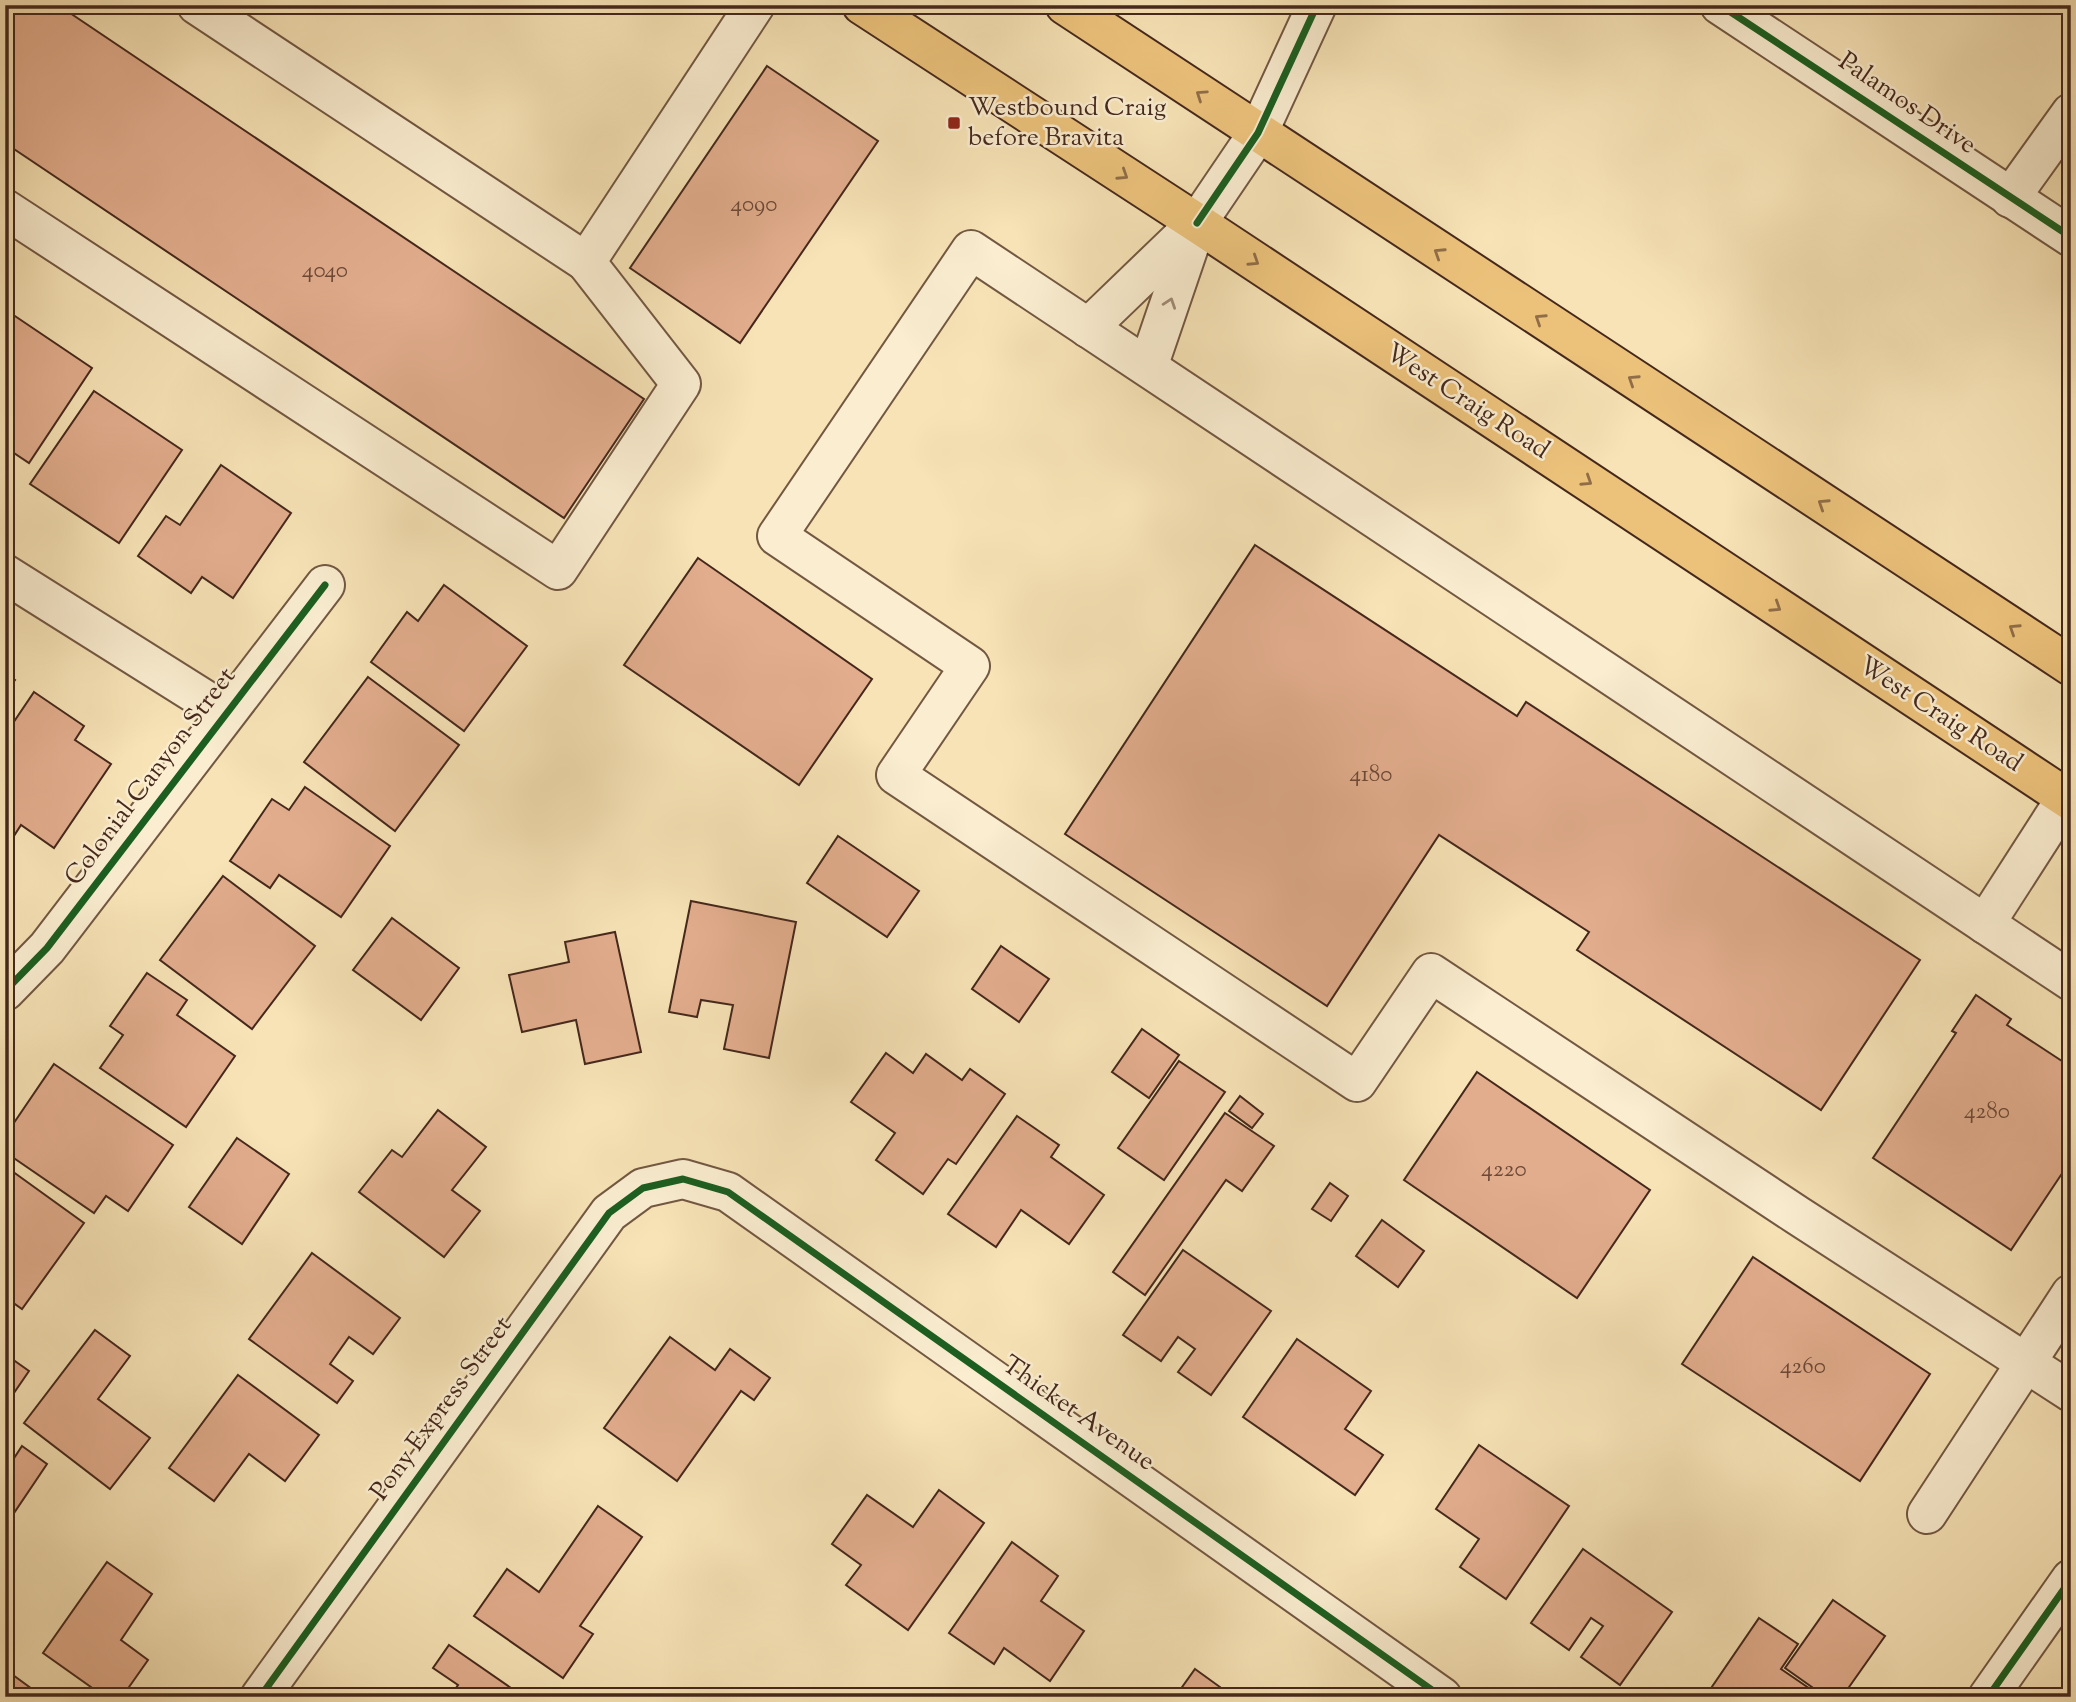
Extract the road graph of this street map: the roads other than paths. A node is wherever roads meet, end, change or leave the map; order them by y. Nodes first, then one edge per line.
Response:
1 (197, 5) edge
2 (755, 5) edge
3 (862, 5) edge
4 (1065, 5) edge
5 (1317, 5) edge
6 (1720, 5) edge
7 (2071, 113) edge
8 (1258, 133) junction
9 (2010, 198) junction
10 (5, 209) edge
11 (1197, 223) junction
12 (2071, 237) edge
13 (586, 262) junction
14 (1088, 328) junction
15 (1148, 367) junction
16 (5, 574) edge
17 (325, 585) dead end
18 (2071, 666) edge
19 (226, 713) junction
20 (2068, 799) edge
21 (1985, 924) junction
22 (2071, 981) edge
23 (5, 991) edge
24 (683, 1179) joint
25 (2071, 1294) edge
26 (2026, 1362) junction
27 (2071, 1392) edge
28 (1927, 1514) dead end
29 (2071, 1579) edge
30 (260, 1697) edge
31 (1442, 1697) edge
32 (1988, 1697) edge

1 - 13 street
2 - 13 street
3 -> 11 main road, West Craig Road
8 -> 4 main road
5 - 8 street
6 - 9 street, Palamos Drive
7 - 9 street
8 - 11 street
18 -> 8 main road
9 - 12 street, Palamos Drive
10 - 13 street
11 - 14 street
15 -> 11 street
11 -> 20 main road, West Craig Road
14 - 15 street
14 - 26 street
15 - 21 street
16 - 19 street
17 - 19 street, Colonial Canyon Street
19 - 23 street, Colonial Canyon Street
20 - 21 street
21 - 22 street
24 - 30 street, Pony Express Street
24 - 31 street, Thicket Avenue
25 - 26 street
26 - 27 street
26 - 28 street
29 - 32 street

